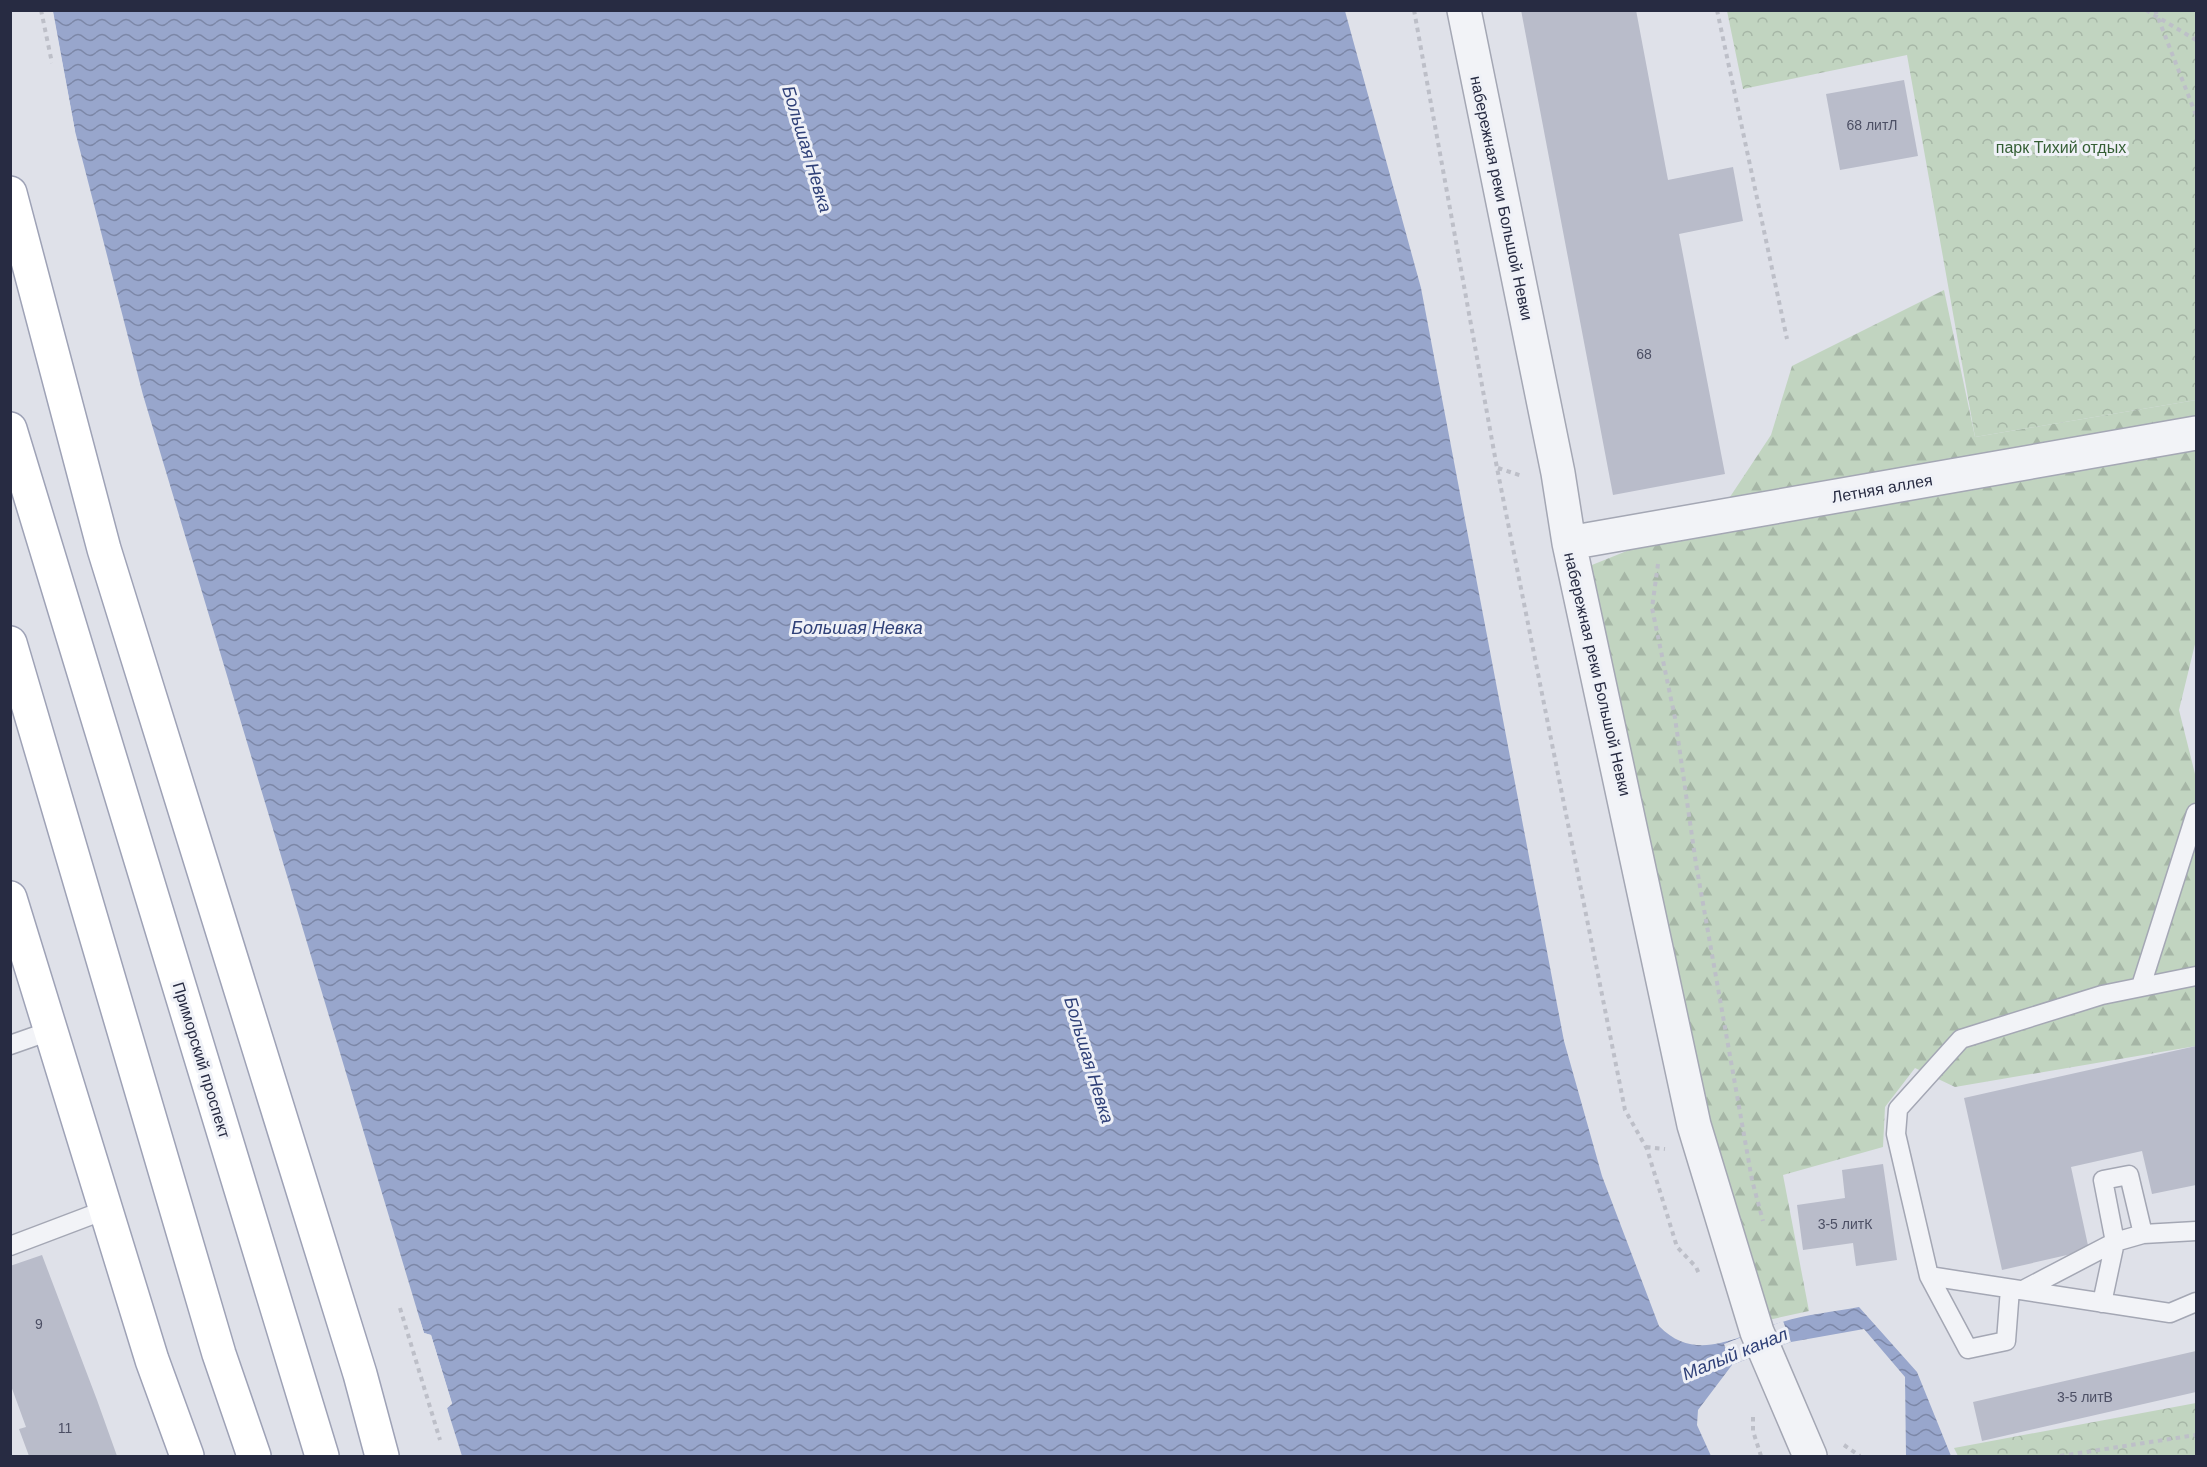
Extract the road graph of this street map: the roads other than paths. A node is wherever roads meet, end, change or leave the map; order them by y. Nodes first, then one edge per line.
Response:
1 (1464, 10) edge
2 (10, 193) edge
3 (10, 429) edge
4 (2196, 434) edge
5 (1569, 543) junction
6 (10, 643) edge
7 (2196, 813) edge
8 (10, 898) edge
9 (2196, 976) edge
10 (2141, 986) junction
11 (50, 1031) junction
12 (10, 1046) edge
13 (105, 1210) junction
14 (2196, 1231) edge
15 (2144, 1234) junction
16 (2115, 1242) junction
17 (10, 1246) edge
18 (1929, 1276) junction
19 (2017, 1289) junction
20 (2196, 1302) edge
21 (2102, 1303) junction
22 (187, 1456) edge
23 (254, 1456) edge
24 (322, 1456) edge
25 (382, 1456) edge
26 (1810, 1456) edge

1 - 5 street, набережная реки Большой Невки
2 - 25 main road
3 - 24 main road, Приморский проспект
4 - 5 street, Летняя аллея
5 - 26 street, набережная реки Большой Невки
6 - 23 main road
7 - 10 lane
8 - 11 main road
9 - 10 lane
10 - 18 lane
11 - 12 lane
11 - 13 main road
13 - 17 lane
13 - 22 main road
14 - 15 lane
15 - 16 lane
15 - 16 lane
16 - 19 lane
16 - 21 lane
18 - 19 lane
18 - 19 lane
19 - 21 lane
20 - 21 lane

